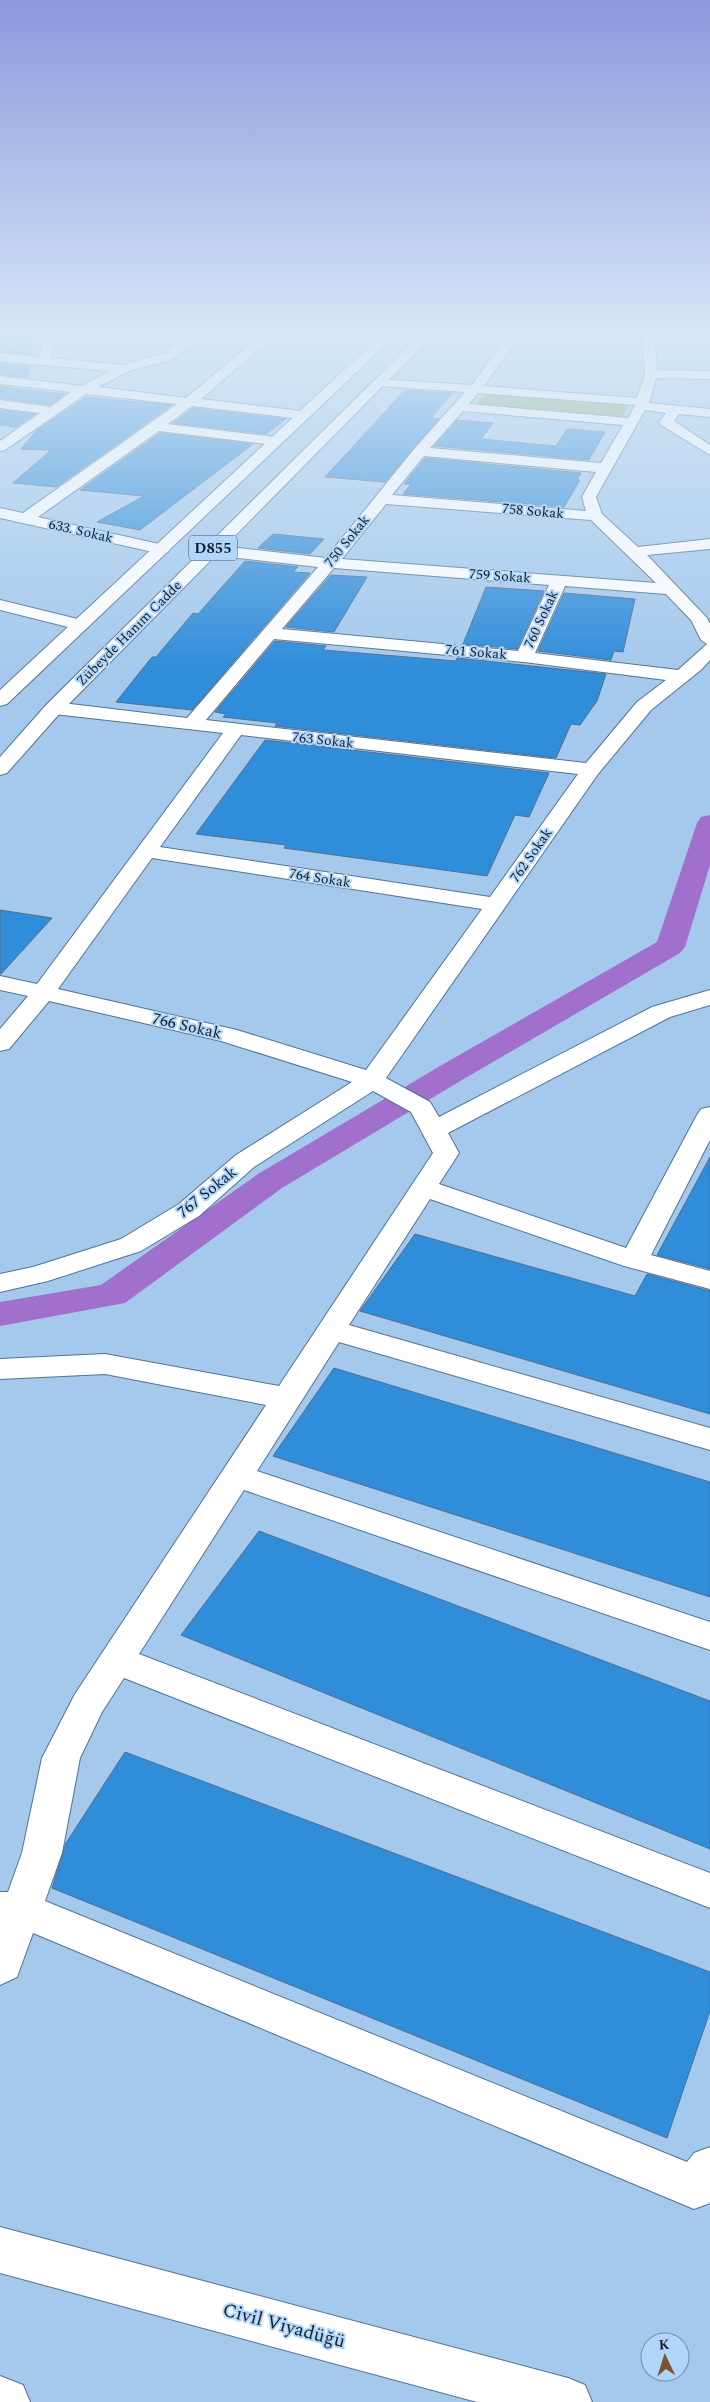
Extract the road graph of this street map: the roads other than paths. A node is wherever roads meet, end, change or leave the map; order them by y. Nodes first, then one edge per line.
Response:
1 (133, 443) edge
2 (273, 443) edge
3 (319, 443) edge
4 (427, 443) edge
5 (619, 443) edge
6 (698, 443) edge
7 (420, 451) junction
8 (710, 451) edge
9 (604, 468) junction
10 (381, 499) junction
11 (0, 513) edge
12 (595, 516) junction
13 (26, 518) junction
14 (710, 544) edge
15 (162, 549) junction
16 (212, 550) junction
17 (634, 552) junction
18 (329, 563) junction
19 (559, 581) junction
20 (671, 589) junction
21 (0, 605) edge
22 (80, 625) junction
23 (269, 633) junction
24 (710, 640) edge
25 (710, 649) edge
26 (524, 657) junction
27 (681, 676) junction
28 (0, 700) edge
29 (54, 708) junction
30 (191, 725) junction
31 (234, 730) junction
32 (0, 769) edge
33 (591, 770) junction
34 (145, 851) junction
35 (495, 904) junction
36 (0, 983) edge
37 (44, 992) junction
38 (710, 997) edge
39 (0, 1044) edge
40 (372, 1080) junction
41 (710, 1115) edge
42 (434, 1130) junction
43 (424, 1188) junction
44 (634, 1260) junction
45 (710, 1280) edge
46 (0, 1283) edge
47 (332, 1330) junction
48 (0, 1369) edge
49 (287, 1398) junction
50 (710, 1439) edge
51 (237, 1476) junction
52 (710, 1636) edge
53 (116, 1660) junction
54 (710, 1891) edge
55 (11, 1910) edge
56 (0, 1966) edge
57 (710, 2169) edge
58 (0, 2250) edge
59 (0, 2400) edge
60 (6, 2402) edge
61 (568, 2402) edge

1 - 13 main road
2 - 15 main road, D855
3 - 16 main road, Zübeyde Hanım Cadde / D855
4 - 7 main road, 750 Sokak
5 - 9 main road
6 - 8 main road
7 - 9 main road
7 - 10 main road, 750 Sokak
9 - 12 main road
10 - 12 main road, 758 Sokak
10 - 18 main road, 750 Sokak
11 - 13 main road, 633. Sokak
12 - 17 main road
13 - 15 main road, 633. Sokak
14 - 17 main road
15 - 22 main road, D855
16 - 18 main road, 759 Sokak
16 - 29 main road, Zübeyde Hanım Cadde / D855
17 - 20 main road
18 - 19 main road, 759 Sokak
18 - 23 main road, 750 Sokak
19 - 20 main road, 759 Sokak
19 - 26 main road, 760 Sokak
20 - 24 main road
21 - 22 main road
22 - 28 main road, D855
23 - 26 main road, 761 Sokak
23 - 30 main road, 750 Sokak
25 - 27 main road, 762 Sokak
26 - 27 main road, 761 Sokak
27 - 33 main road, 762 Sokak
29 - 30 main road, 763 Sokak
29 - 32 main road, Zübeyde Hanım Cadde / D855
30 - 31 main road, 763 Sokak
31 - 33 main road, 763 Sokak
31 - 34 main road
33 - 35 main road, 762 Sokak
34 - 35 main road, 764 Sokak
34 - 37 main road
35 - 40 main road, 762 Sokak
36 - 37 main road, 766 Sokak
37 - 39 main road
37 - 40 main road, 766 Sokak
38 - 42 main road
40 - 42 main road, 766 Sokak
40 - 46 main road, 767 Sokak
41 - 44 main road
42 - 43 main road, 766 Sokak
43 - 44 main road
43 - 47 main road
44 - 45 main road
47 - 49 main road
47 - 50 main road
48 - 49 main road
49 - 51 main road
51 - 52 main road
51 - 53 main road
53 - 54 main road
53 - 55 main road
55 - 56 main road
55 - 57 main road
58 - 61 main road, Civil Viyadüğü
59 - 60 main road

